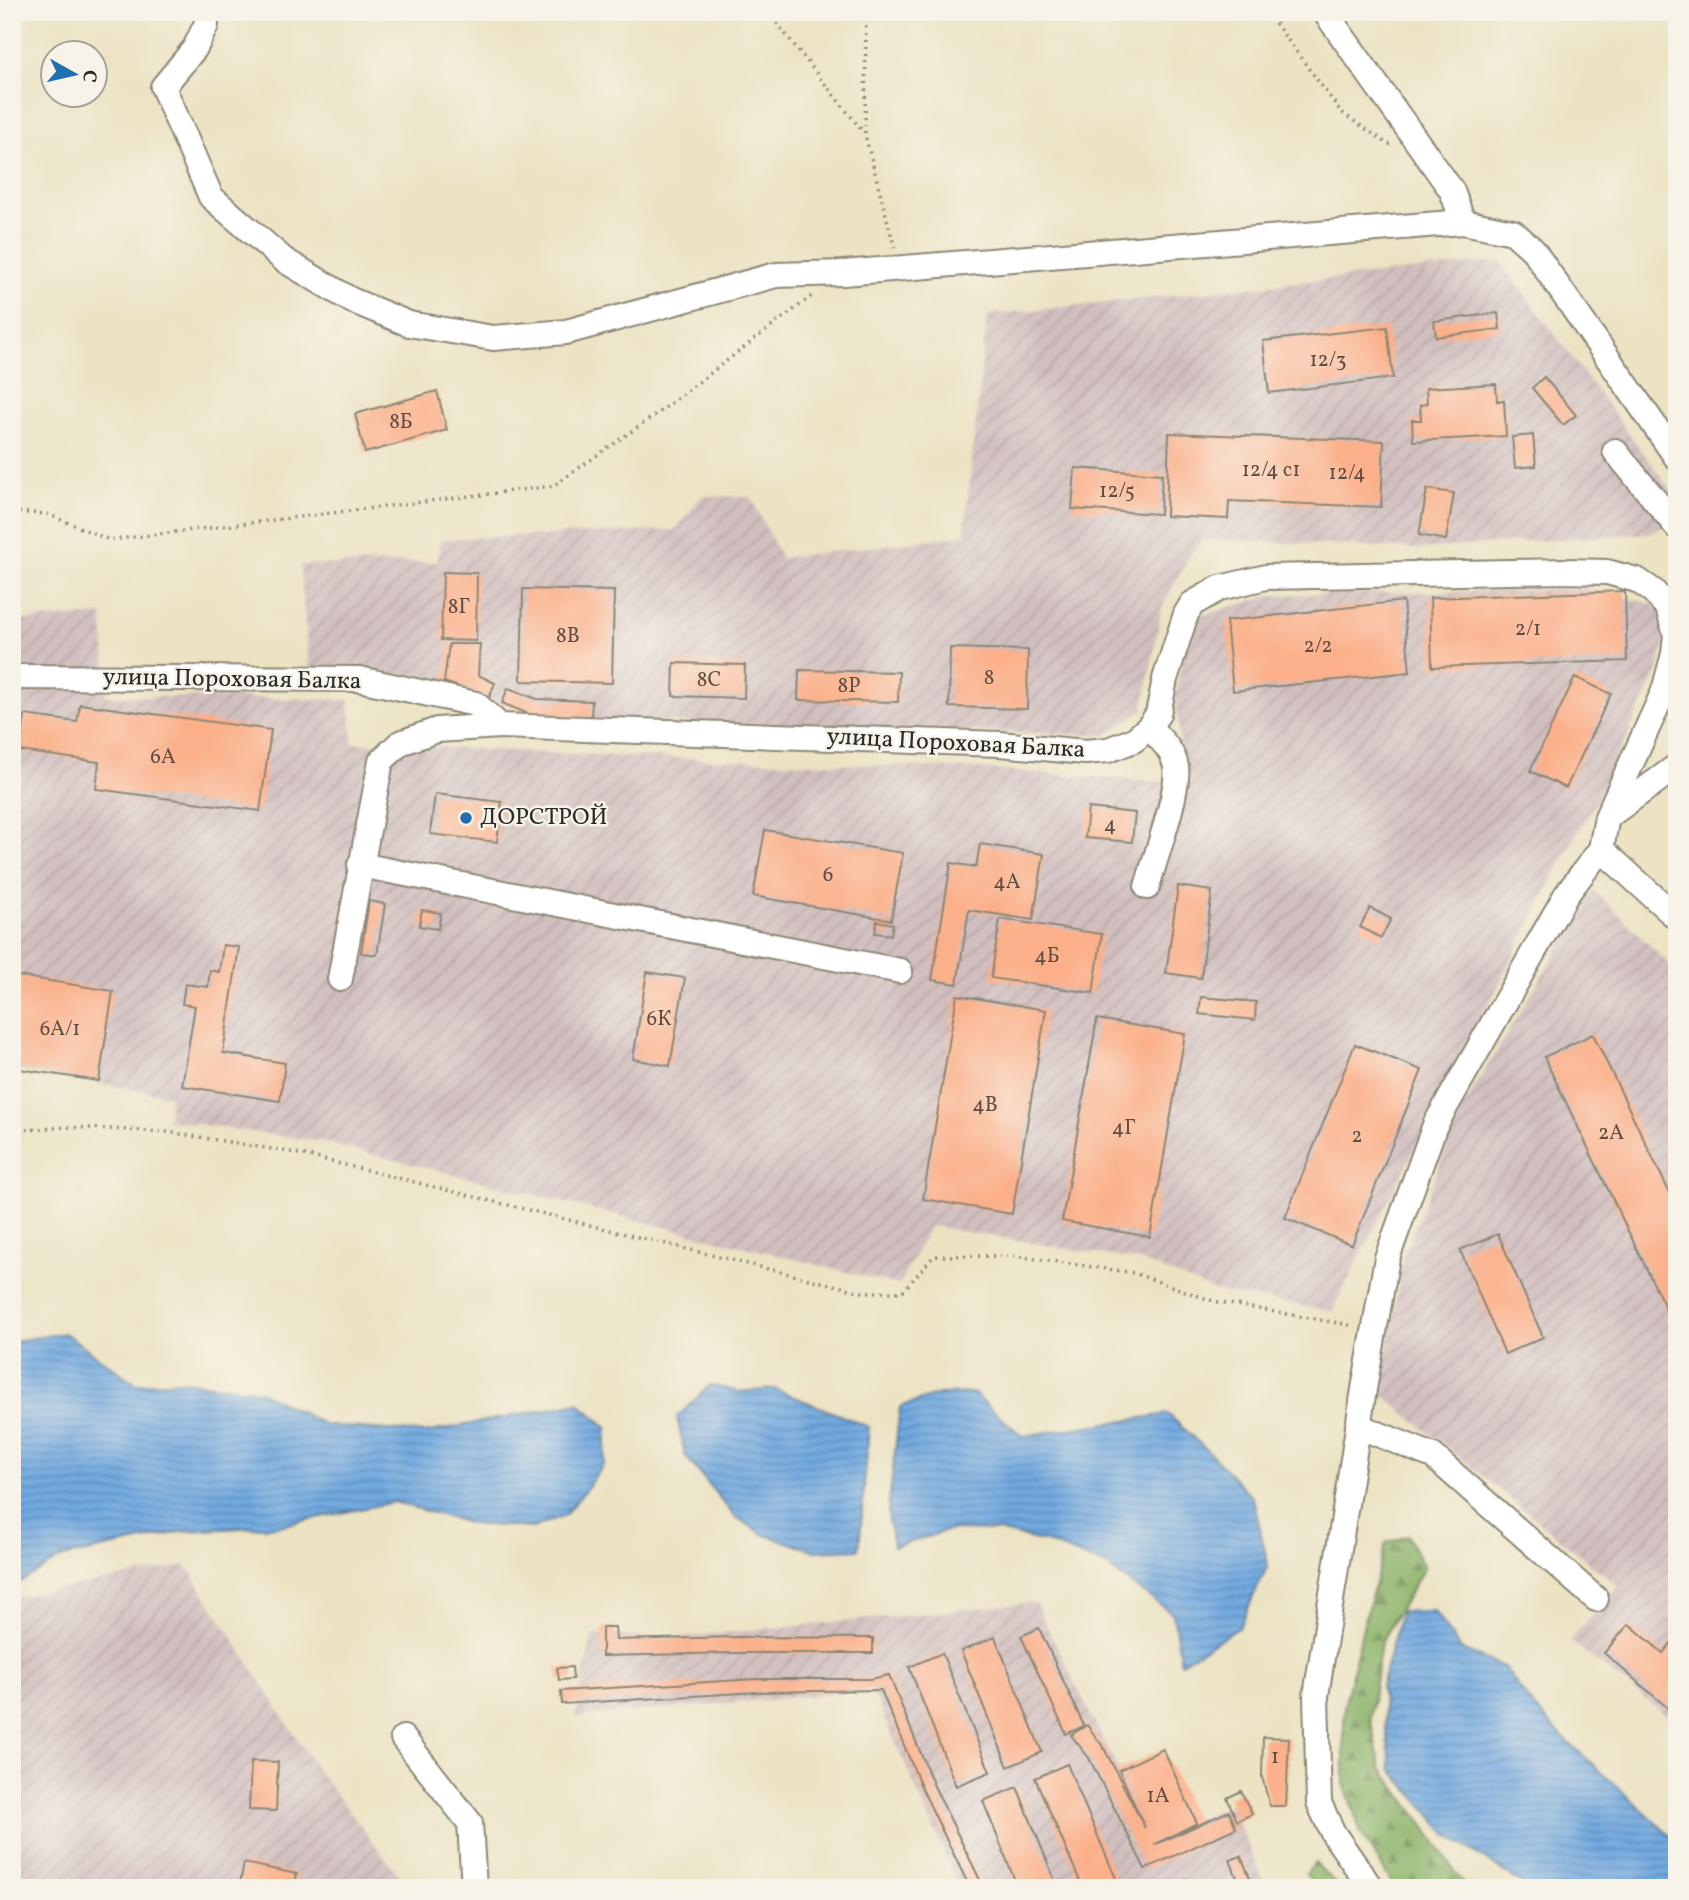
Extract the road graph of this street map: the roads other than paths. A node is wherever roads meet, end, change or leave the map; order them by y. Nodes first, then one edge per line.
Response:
1 (1325, 12) edge
2 (206, 25) dead end
3 (1463, 222) junction
4 (1615, 451) dead end
5 (1677, 458) edge
6 (1677, 527) edge
7 (12, 677) edge
8 (500, 726) junction
9 (1149, 727) junction
10 (1677, 766) edge
11 (1607, 817) junction
12 (1601, 849) junction
13 (360, 865) junction
14 (1147, 887) dead end
15 (1677, 918) edge
16 (900, 971) dead end
17 (340, 979) dead end
18 (1358, 1426) junction
19 (1596, 1599) dead end
20 (403, 1738) dead end
21 (474, 1888) edge
22 (1371, 1888) edge

1 - 3 street
2 - 3 street
3 - 5 street
4 - 6 street
7 - 8 street, улица Пороховая Балка
8 - 9 street, улица Пороховая Балка
8 - 13 street
9 - 11 street
9 - 14 street
10 - 11 street
11 - 12 street
12 - 15 street
12 - 18 street
13 - 16 street
13 - 17 street
18 - 19 street
18 - 22 street
20 - 21 street

